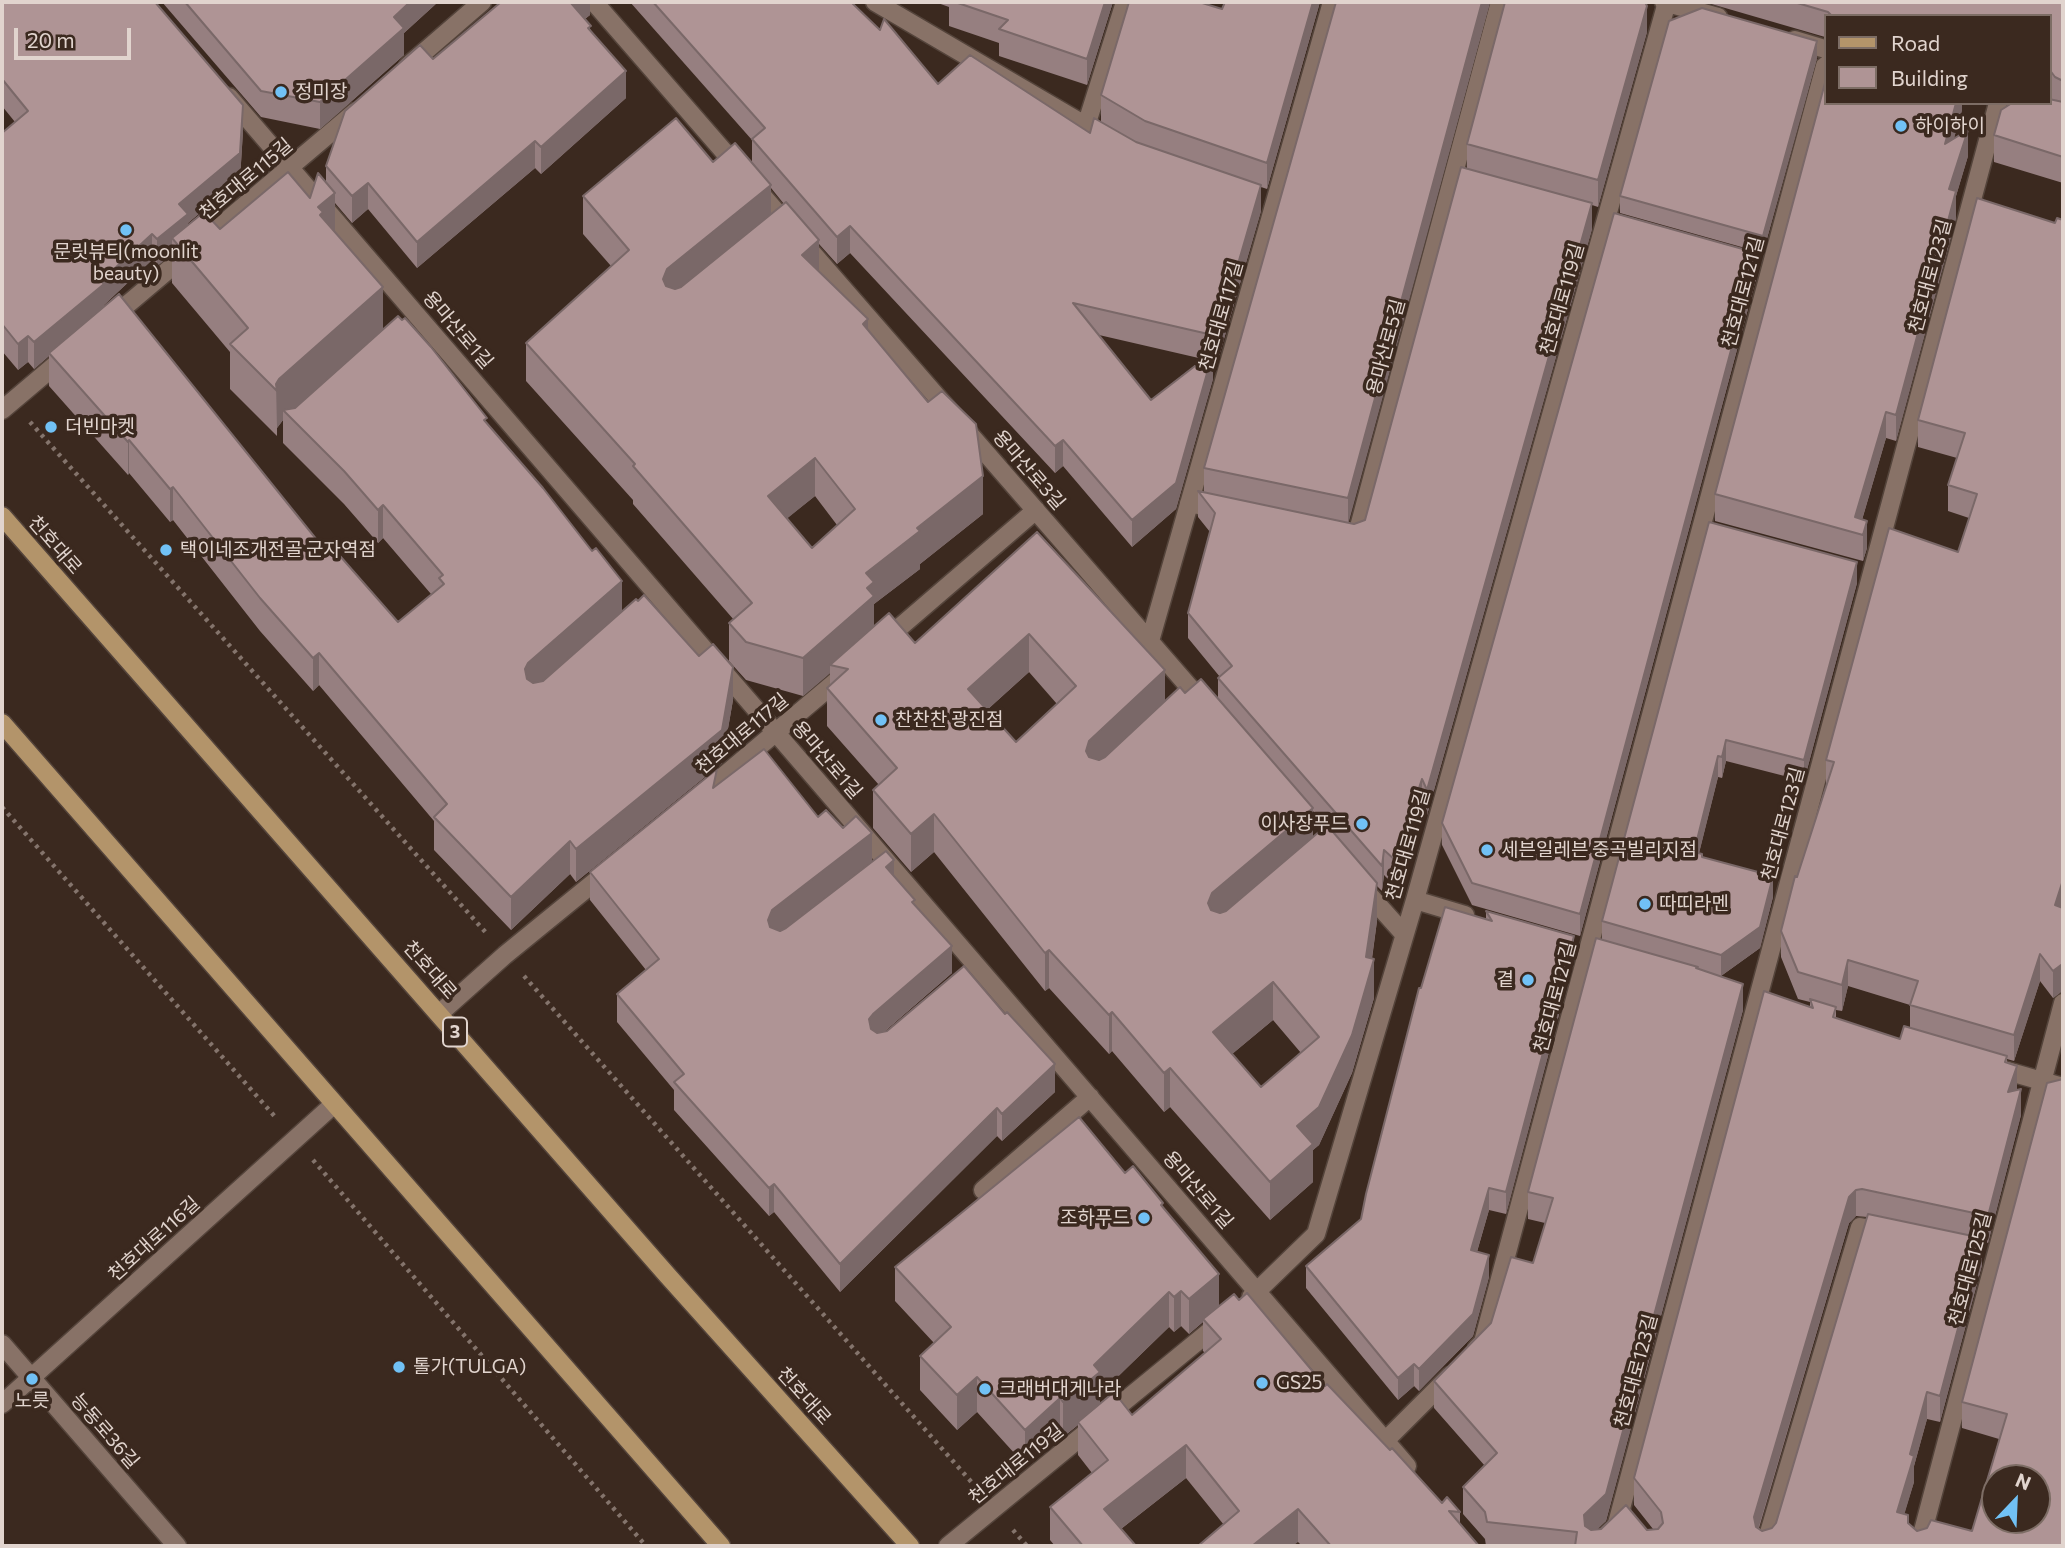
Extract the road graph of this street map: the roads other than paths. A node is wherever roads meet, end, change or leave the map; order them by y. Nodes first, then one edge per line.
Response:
1 (482, 2) edge
2 (594, 2) edge
3 (1125, 2) edge
4 (1332, 2) edge
5 (1500, 2) edge
6 (1666, 2) edge
7 (880, 3) edge
8 (1733, 22) edge
9 (1772, 33) edge
10 (1824, 48) edge
11 (1824, 69) edge
12 (391, 81) edge
13 (219, 85) edge
14 (371, 98) edge
15 (1997, 105) edge
16 (1086, 127) junction
17 (1129, 151) edge
18 (291, 169) junction
19 (98, 330) edge
20 (76, 348) edge
21 (2, 410) edge
22 (1189, 503) junction
23 (1035, 510) junction
24 (1241, 514) edge
25 (2, 516) edge
26 (1331, 533) edge
27 (1150, 641) junction
28 (1214, 716) edge
29 (2, 723) edge
30 (776, 734) junction
31 (690, 804) edge
32 (625, 857) edge
33 (1353, 877) edge
34 (1415, 900) junction
35 (1482, 920) edge
36 (1404, 934) junction
37 (2063, 1003) edge
38 (440, 1013) junction
39 (1977, 1062) edge
40 (2042, 1081) junction
41 (2063, 1087) edge
42 (1090, 1097) junction
43 (333, 1105) junction
44 (983, 1190) dead end
45 (1901, 1236) edge
46 (1258, 1292) junction
47 (2, 1344) edge
48 (32, 1379) junction
49 (2, 1404) edge
50 (1385, 1441) junction
51 (1422, 1483) edge
52 (1621, 1507) junction
53 (1636, 1527) edge
54 (177, 1546) edge
55 (721, 1546) edge
56 (911, 1546) edge
57 (948, 1546) edge
58 (1594, 1546) edge
59 (1765, 1546) edge
60 (1919, 1546) edge

1 - 12 street
2 - 23 street, 용마산로3길
3 - 16 street
4 - 22 street, 천호대로117길
5 - 26 street, 용마산로5길
6 - 8 street
6 - 34 street, 천호대로119길
7 - 16 street
9 - 10 street
11 - 50 street, 천호대로121길
13 - 18 street, 용마산로1길
14 - 18 street, 천호대로115길
15 - 52 street, 천호대로123길
16 - 17 street
18 - 19 street, 천호대로115길
18 - 30 street, 용마산로1길
20 - 21 street
22 - 24 street
22 - 27 street, 천호대로117길
23 - 27 street, 용마산로3길
23 - 30 street, 천호대로117길
25 - 38 main road, 천호대로 / 3
27 - 28 street, 용마산로3길
29 - 43 main road
30 - 31 street, 천호대로117길
30 - 42 street, 용마산로1길
32 - 38 street
33 - 36 street
34 - 35 street
34 - 36 street, 천호대로119길
36 - 46 street, 천호대로119길
37 - 40 street, 천호대로125길
38 - 56 main road, 천호대로 / 3
39 - 40 street
40 - 41 street
40 - 60 street, 천호대로125길
42 - 44 street
42 - 46 street, 용마산로1길
43 - 48 street, 천호대로116길
43 - 55 main road
45 - 59 street
46 - 50 street, 용마산로1길
46 - 57 street, 천호대로119길
47 - 48 street, 능동로36길
48 - 49 street, 천호대로116길
48 - 54 street, 능동로36길
50 - 51 street, 용마산로1길
52 - 53 street
52 - 58 street, 천호대로123길

